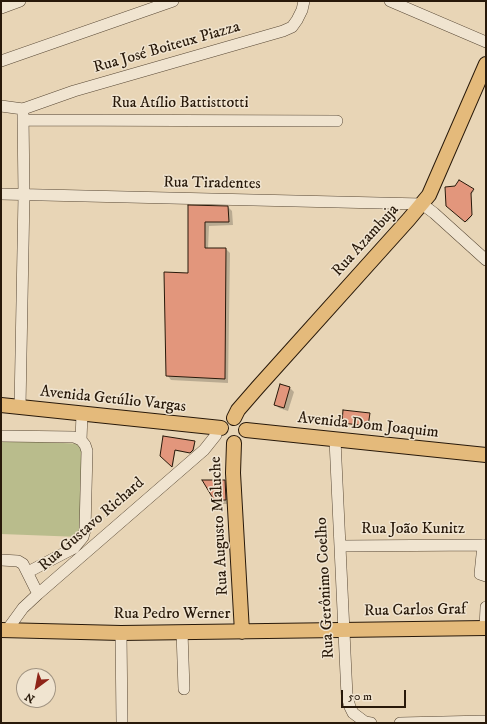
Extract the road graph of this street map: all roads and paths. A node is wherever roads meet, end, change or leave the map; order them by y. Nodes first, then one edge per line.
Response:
1 (20, 1) edge
2 (173, 1) edge
3 (304, 1) edge
4 (390, 1) edge
5 (1, 8) edge
6 (486, 42) edge
7 (1, 62) edge
8 (486, 64) edge
9 (1, 106) edge
10 (23, 115) junction
11 (338, 121) dead end
12 (1, 194) edge
13 (24, 195) junction
14 (422, 204) junction
15 (486, 260) edge
16 (1, 405) edge
17 (20, 407) junction
18 (82, 414) junction
19 (234, 418) junction
20 (246, 430) junction
21 (223, 435) junction
22 (1, 436) edge
23 (81, 440) junction
24 (335, 440) junction
25 (204, 450) junction
26 (486, 455) edge
27 (340, 546) junction
28 (485, 546) edge
29 (1, 560) edge
30 (28, 572) junction
31 (486, 576) edge
32 (38, 594) junction
33 (486, 607) edge
34 (485, 628) edge
35 (344, 629) junction
36 (4, 630) edge
37 (182, 632) junction
38 (242, 632) junction
39 (121, 633) junction
40 (184, 689) dead end
41 (486, 721) edge
42 (122, 723) edge
43 (371, 723) edge
44 (400, 723) edge

1 - 5 street
2 - 7 street
3 - 10 street, Rua José Boiteux Piazza
4 - 6 street
8 - 14 main road, Rua Azambuja
9 - 10 street, Rua Atílio Battisttotti
10 - 11 street, Rua Atílio Battisttotti
10 - 13 street
12 - 13 street, Rua Tiradentes
13 - 14 street, Rua Tiradentes
13 - 17 street
14 - 15 street
14 - 19 main road, Rua Azambuja
16 - 17 main road, Avenida Getúlio Vargas
17 - 18 main road, Avenida Getúlio Vargas
18 - 21 main road, Avenida Getúlio Vargas
18 - 23 street
19 - 20 main road
19 - 21 main road
20 - 21 main road
20 - 24 main road, Avenida Dom Joaquim
21 - 25 street, Rua Gustavo Richard
21 - 25 street, Rua Gustavo Richard
21 - 38 main road, Rua Augusto Maluche
22 - 23 street
23 - 30 street
24 - 26 main road, Avenida Dom Joaquim
24 - 27 street, Rua Gerônimo Coelho
25 - 32 street, Rua Gustavo Richard
27 - 28 street, Rua João Kunitz
27 - 35 street, Rua Gerônimo Coelho
28 - 31 street
29 - 30 street
30 - 32 street
32 - 36 street, Rua Gustavo Richard
33 - 34 street
34 - 35 main road, Rua Carlos Graf
35 - 38 main road, Rua Pedro Werner
35 - 43 street, Rua Gerônimo Coelho
36 - 39 main road, Rua Pedro Werner
37 - 38 main road, Rua Pedro Werner
37 - 39 main road, Rua Pedro Werner
37 - 40 street
39 - 42 street
41 - 44 street

